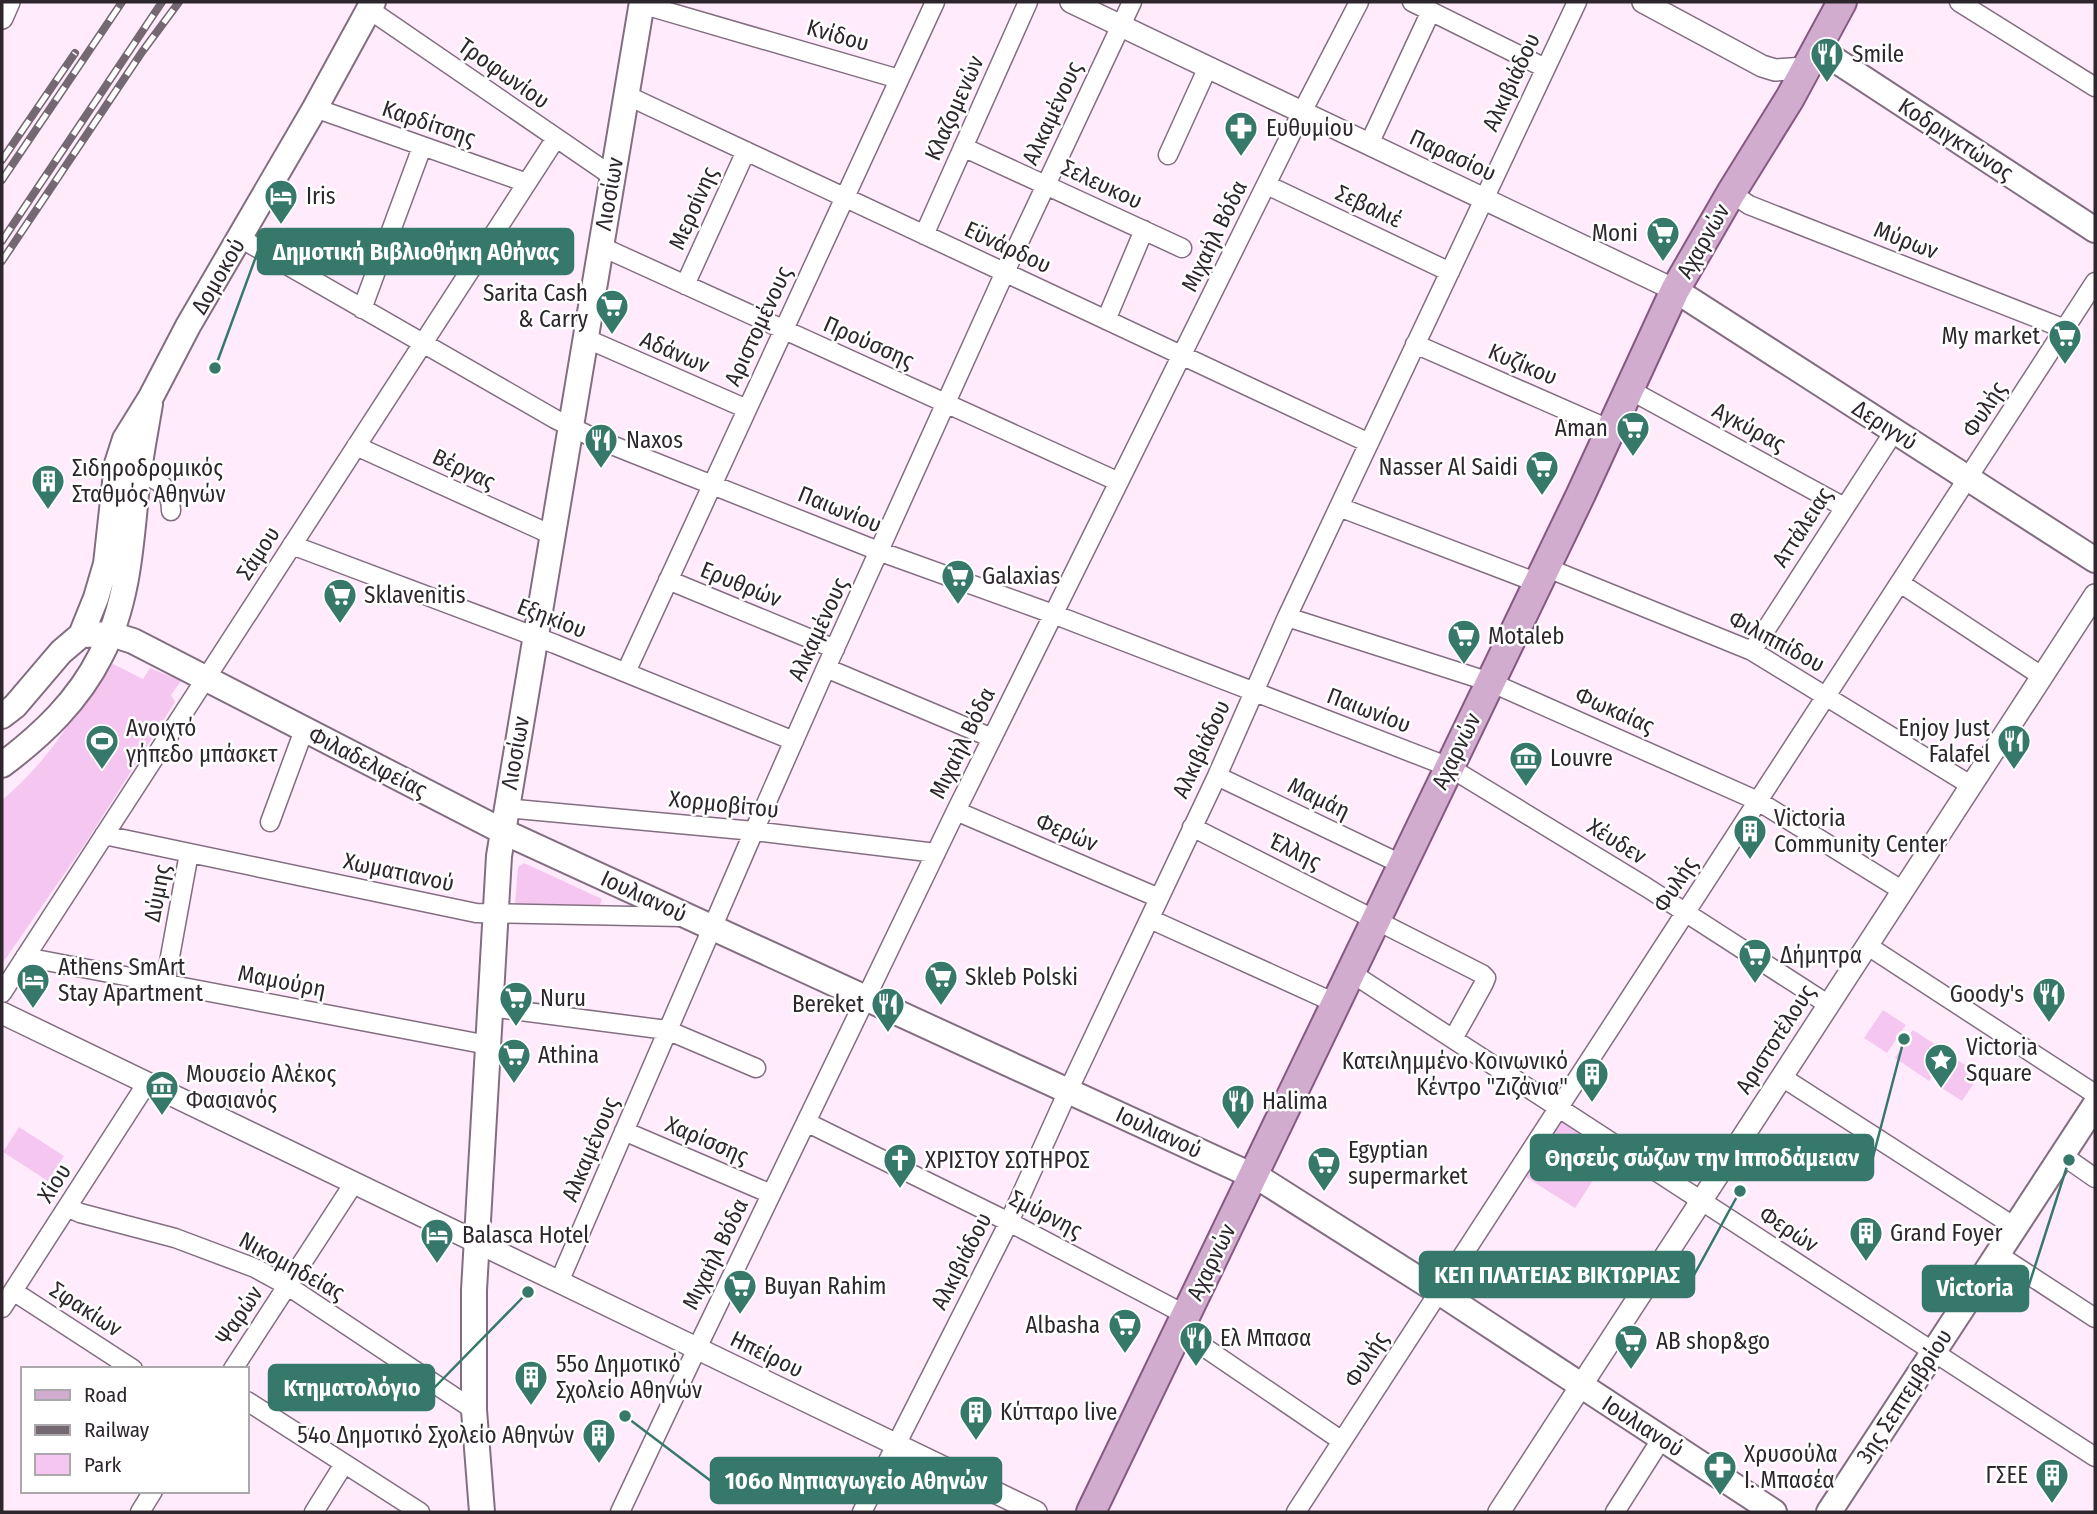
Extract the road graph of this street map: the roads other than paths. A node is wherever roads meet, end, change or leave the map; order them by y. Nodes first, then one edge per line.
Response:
1 (9, 2) edge
2 (935, 2) edge
3 (1028, 2) edge
4 (1071, 2) edge
5 (1132, 2) edge
6 (1358, 2) edge
7 (1412, 2) edge
8 (1577, 2) edge
9 (1643, 2) edge
10 (1842, 2) edge
11 (1959, 2) edge
12 (641, 3) edge
13 (373, 4) edge
14 (1431, 11) junction
15 (2, 18) edge
16 (1120, 25) junction
17 (1811, 58) junction
18 (1208, 67) junction
19 (1545, 68) junction
20 (899, 79) junction
21 (2095, 87) edge
22 (626, 95) junction
23 (315, 108) junction
24 (1302, 112) junction
25 (556, 138) junction
26 (1369, 144) junction
27 (422, 147) junction
28 (963, 147) junction
29 (746, 151) junction
30 (1168, 155) dead end
31 (612, 176) junction
32 (527, 183) junction
33 (1045, 185) junction
34 (1267, 186) junction
35 (1731, 193) junction
36 (844, 197) junction
37 (1484, 199) junction
38 (1144, 230) junction
39 (2095, 230) edge
40 (924, 235) junction
41 (240, 238) junction
42 (600, 246) junction
43 (1182, 248) dead end
44 (1005, 272) junction
45 (1450, 272) junction
46 (2095, 282) edge
47 (685, 285) junction
48 (1675, 290) junction
49 (362, 309) junction
50 (1106, 320) junction
51 (2065, 329) junction
52 (783, 330) junction
53 (585, 338) junction
54 (423, 343) junction
55 (1415, 344) junction
56 (1182, 355) junction
57 (1630, 390) junction
58 (151, 397) junction
59 (946, 404) junction
60 (747, 409) junction
61 (570, 426) junction
62 (1611, 430) junction
63 (1895, 430) junction
64 (1369, 443) junction
65 (356, 446) junction
66 (138, 477) junction
67 (1968, 478) junction
68 (1119, 482) junction
69 (712, 483) junction
70 (1339, 507) junction
71 (1844, 507) junction
72 (171, 511) dead end
73 (552, 535) junction
74 (292, 545) junction
75 (881, 552) junction
76 (2095, 560) edge
77 (1541, 575) junction
78 (668, 580) junction
79 (1900, 583) junction
80 (2095, 595) edge
81 (1053, 614) junction
82 (1287, 617) junction
83 (111, 634) junction
84 (81, 635) junction
85 (535, 636) junction
86 (835, 649) junction
87 (1752, 651) junction
88 (826, 668) junction
89 (626, 672) junction
90 (2043, 677) junction
91 (205, 679) junction
92 (1490, 682) junction
93 (1254, 693) junction
94 (1827, 696) junction
95 (2, 716) edge
96 (304, 730) junction
97 (992, 738) junction
98 (794, 741) junction
99 (2, 765) edge
100 (1448, 767) junction
101 (1217, 776) junction
102 (1972, 786) junction
103 (1758, 801) junction
104 (956, 811) junction
105 (504, 819) junction
106 (271, 822) dead end
107 (1192, 827) junction
108 (754, 831) junction
109 (104, 835) junction
110 (189, 853) junction
111 (936, 853) junction
112 (1401, 864) junction
113 (1903, 891) junction
114 (1159, 898) junction
115 (1686, 912) junction
116 (494, 915) junction
117 (689, 917) junction
118 (1375, 918) junction
119 (1150, 919) junction
120 (712, 927) junction
121 (1868, 946) junction
122 (25, 957) junction
123 (1350, 972) junction
124 (165, 984) junction
125 (2, 993) edge
126 (865, 998) junction
127 (1335, 1003) junction
128 (1829, 1005) junction
129 (489, 1007) junction
130 (2, 1013) edge
131 (667, 1030) junction
132 (1453, 1039) junction
133 (488, 1045) junction
134 (755, 1068) dead end
135 (1782, 1077) junction
136 (147, 1083) junction
137 (1068, 1091) junction
138 (2095, 1094) edge
139 (2095, 1105) edge
140 (1559, 1108) junction
141 (806, 1122) junction
142 (624, 1131) junction
143 (2062, 1155) junction
144 (1253, 1175) junction
145 (2095, 1178) edge
146 (354, 1183) junction
147 (771, 1194) junction
148 (1702, 1201) junction
149 (67, 1207) junction
150 (1009, 1222) junction
151 (2015, 1227) junction
152 (476, 1242) junction
153 (1997, 1254) junction
154 (559, 1282) junction
155 (288, 1286) junction
156 (13, 1291) junction
157 (1439, 1292) junction
158 (2, 1308) edge
159 (2095, 1318) edge
160 (1182, 1322) junction
161 (696, 1349) junction
162 (1933, 1352) junction
163 (130, 1367) edge
164 (234, 1367) edge
165 (1581, 1386) junction
166 (248, 1402) edge
167 (474, 1410) junction
168 (1662, 1438) junction
169 (1342, 1441) junction
170 (895, 1444) junction
171 (2095, 1457) edge
172 (344, 1464) junction
173 (152, 1493) edge
174 (140, 1512) edge
175 (314, 1512) edge
176 (419, 1512) edge
177 (482, 1512) edge
178 (620, 1512) edge
179 (862, 1512) edge
180 (1035, 1512) edge
181 (1091, 1512) edge
182 (1296, 1512) edge
183 (1499, 1512) edge
184 (1615, 1512) edge
185 (1774, 1512) edge
186 (1829, 1512) edge

1 - 15 street
2 - 20 street, Αριστομένους
3 - 28 street, Κλαζομενών
4 - 16 street, Παρασίου
5 - 16 street, Αλκαμένους
6 - 24 street, Μιχαήλ Βόδα
7 - 14 street
8 - 19 street, Αλκιβιάδου
9 - 17 street
10 - 17 main road, Αχαρνών
11 - 21 street
12 - 20 street, Κνίδου
12 - 22 main road, Λιοσίων
13 - 23 main road, Δομοκού
13 - 25 street, Τροφωνίου
14 - 19 street
14 - 26 street
16 - 18 street, Παρασίου
16 - 33 street, Αλκαμένους
17 - 35 main road, Αχαρνών
17 - 39 main road, Κοδριγκτώνος
18 - 24 street, Παρασίου
18 - 30 street
19 - 37 street, Αλκιβιάδου
20 - 36 street, Αριστομένους
22 - 29 street, Εϋνάρδου
22 - 31 main road, Λιοσίων
23 - 27 street, Καρδίτσης
23 - 41 main road, Δομοκού
24 - 26 street, Παρασίου
24 - 34 street, Μιχαήλ Βόδα
25 - 31 street, Τροφωνίου
25 - 32 street, Σάμου
26 - 37 street, Παρασίου
27 - 32 street, Καρδίτσης
27 - 49 street
28 - 33 street, Σελευκου
28 - 40 street, Κλαζομενών
29 - 36 street, Εϋνάρδου
29 - 47 street, Μερσίνης
31 - 42 main road, Λιοσίων
32 - 54 street, Σάμου
33 - 38 street, Σελευκου
33 - 44 street, Αλκαμένους
34 - 45 street, Σεβαλιέ
34 - 56 street, Μιχαήλ Βόδα
35 - 48 main road, Αχαρνών
35 - 51 street, Μύρων
36 - 40 street, Εϋνάρδου
36 - 52 street, Αριστομένους
37 - 45 street, Αλκιβιάδου
37 - 48 street, Παρασίου
38 - 43 street, Σελευκου
38 - 50 street, Σελευκου
40 - 44 street, Εϋνάρδου
41 - 49 street, Παιωνίου
41 - 58 main road, Δομοκού
42 - 47 street, Προύσσης
42 - 53 main road, Λιοσίων
44 - 50 street, Εϋνάρδου
44 - 59 street, Αλκαμένους
45 - 55 street, Αλκιβιάδου
46 - 51 street, Φυλής
47 - 52 street, Προύσσης
48 - 57 main road, Αχαρνών
48 - 63 main road, Δεριγνύ
49 - 54 street, Παιωνίου
50 - 56 street, Εϋνάρδου
51 - 67 street, Φυλής
52 - 59 street, Προύσσης
52 - 60 street, Αριστομένους
53 - 60 street, Αδάνων
53 - 61 main road, Λιοσίων
54 - 61 street, Παιωνίου
54 - 65 street, Σάμου
55 - 62 street, Κυζίκου
55 - 64 street, Αλκιβιάδου
56 - 64 street, Εϋνάρδου
56 - 68 street, Μιχαήλ Βόδα
57 - 62 main road, Αχαρνών
57 - 71 street, Αγκύρας
58 - 66 main road
58 - 84 main road, Δομοκού
59 - 68 street, Προύσσης
59 - 75 street, Αλκαμένους
60 - 69 street, Αριστομένους
61 - 69 street, Παιωνίου
61 - 73 main road, Λιοσίων
62 - 77 main road, Αχαρνών
63 - 67 main road, Δεριγνύ
63 - 71 street, Αττάλειας
64 - 70 street, Αλκιβιάδου
65 - 73 street, Βέργας
65 - 74 street, Σάμου
66 - 72 street
66 - 83 main road
67 - 76 main road, Δεριγνύ
67 - 79 street, Φυλής
68 - 81 street, Μιχαήλ Βόδα
69 - 75 street, Παιωνίου
69 - 78 street, Αριστομένους
70 - 77 street, Φιλιππίδου
70 - 82 street, Αλκιβιάδου
71 - 87 street, Αττάλειας
73 - 85 main road, Λιοσίων
74 - 85 street, Εξηκίου
74 - 91 street, Σάμου
75 - 81 street, Παιωνίου
75 - 86 street, Αλκαμένους
77 - 87 street, Φιλιππίδου
77 - 92 main road, Αχαρνών
78 - 86 street, Ερυθρών
78 - 89 street, Αριστομένους
79 - 90 street
79 - 94 street, Φυλής
80 - 90 street, Αριστοτέλους
81 - 93 street, Παιωνίου
81 - 97 street, Μιχαήλ Βόδα
82 - 92 street, Φωκαίας
82 - 93 street, Αλκιβιάδου
83 - 84 main road, Φιλαδελφείας
83 - 91 main road, Φιλαδελφείας
83 - 99 main road
84 - 95 main road
85 - 89 street, Εξηκίου
85 - 105 main road, Λιοσίων
86 - 88 street, Αλκαμένους
87 - 94 street, Φιλιππίδου
88 - 97 street
88 - 98 street, Αλκαμένους
89 - 98 street, Εξηκίου
90 - 102 street, Αριστοτέλους
91 - 96 main road, Φιλαδελφείας
91 - 109 street, Σάμου
92 - 100 main road, Αχαρνών
92 - 103 street, Φωκαίας
93 - 100 street, Παιωνίου
93 - 101 street, Αλκιβιάδου
94 - 102 street, Φιλιππίδου
94 - 103 street, Φυλής
96 - 105 main road, Φιλαδελφείας
96 - 106 street
97 - 104 street, Μιχαήλ Βόδα
98 - 108 street, Αλκαμένους
100 - 112 main road, Αχαρνών
100 - 115 street, Χέυδεν
101 - 107 street, Αλκιβιάδου
101 - 112 street, Μαμάη
102 - 113 street, Αριστοτέλους
103 - 113 street, Φωκαίας
103 - 115 street, Φυλής
104 - 111 street, Μιχαήλ Βόδα
104 - 114 street, Φερών
105 - 108 street, Χορμοβίτου
105 - 116 main road, Λιοσίων
105 - 117 main road, Ιουλιανού
107 - 114 street, Αλκιβιάδου
107 - 118 street, Έλλης
108 - 111 street, Χορμοβίτου
108 - 120 street, Αλκαμένους
109 - 110 street, Χωματιανού
109 - 122 street, Σάμου
110 - 116 street, Χωματιανού
110 - 124 street, Δύμης
111 - 126 street, Μιχαήλ Βόδα
112 - 118 main road, Αχαρνών
113 - 121 street, Αριστοτέλους
114 - 119 street, Αλκιβιάδου
115 - 128 street, Χέυδεν
115 - 140 street, Φυλής
116 - 117 street, Χωματιανού
116 - 129 main road, Λιοσίων
117 - 120 main road, Ιουλιανού
118 - 123 main road, Αχαρνών
118 - 132 street, Έλλης
119 - 127 street
119 - 137 street, Αλκιβιάδου
120 - 126 main road, Ιουλιανού
120 - 131 street, Αλκαμένους
121 - 128 street, Αριστοτέλους
121 - 138 street
122 - 124 street, Μαμούρη
122 - 125 street, Σάμου
123 - 127 main road, Αχαρνών
123 - 132 street, Φερών
124 - 133 street, Μαμούρη
126 - 137 main road, Ιουλιανού
126 - 141 street, Μιχαήλ Βόδα
127 - 144 main road, Αχαρνών
128 - 135 street, Αριστοτέλους
129 - 131 street
129 - 133 main road, Λιοσίων
130 - 136 street, Ηπείρου
131 - 134 street
131 - 142 street, Αλκαμένους
132 - 140 street, Φερών
133 - 152 main road, Λιοσίων
135 - 148 street, Αριστοτέλους
135 - 151 street
136 - 146 street, Ηπείρου
136 - 149 street, Χίου
137 - 144 main road, Ιουλιανού
137 - 150 street, Αλκιβιάδου
139 - 143 main road, 3ης Σεπτεμβρίου
140 - 148 street, Φερών
140 - 157 street, Φυλής
141 - 147 street, Μιχαήλ Βόδα
141 - 150 street, Σμύρνης
142 - 147 street, Χαρίσσης
142 - 154 street, Αλκαμένους
143 - 145 street
143 - 151 main road, 3ης Σεπτεμβρίου
144 - 157 main road, Ιουλιανού
144 - 160 main road, Αχαρνών
146 - 152 street, Ηπείρου
146 - 155 street, Ψαρών
147 - 161 street, Μιχαήλ Βόδα
148 - 162 street, Φερών
148 - 165 street, Αριστοτέλους
149 - 155 street, Νικομηδείας
149 - 156 street, Χίου
150 - 160 street, Σμύρνης
150 - 170 street, Αλκιβιάδου
151 - 153 main road, 3ης Σεπτεμβρίου
152 - 154 street, Ηπείρου
152 - 167 main road, Λιοσίων
153 - 159 street
153 - 162 main road, 3ης Σεπτεμβρίου
154 - 161 street, Ηπείρου
155 - 164 street, Ψαρών
155 - 167 street, Νικομηδείας
156 - 158 street, Χίου
156 - 163 street, Σφακίων
157 - 165 main road, Ιουλιανού
157 - 169 street, Φυλής
160 - 169 street, Σμύρνης
160 - 181 main road, Αχαρνών
161 - 170 street, Ηπείρου
161 - 178 street, Μιχαήλ Βόδα
162 - 171 street, Φερών
162 - 186 main road, 3ης Σεπτεμβρίου
165 - 168 main road, Ιουλιανού
165 - 183 street, Αριστοτέλους
166 - 172 street
167 - 177 main road, Λιοσίων
168 - 184 street
168 - 185 main road, Ιουλιανού
169 - 182 street, Φυλής
170 - 179 street, Αλκιβιάδου
170 - 180 street, Ηπείρου
172 - 175 street
172 - 176 street
173 - 174 street

